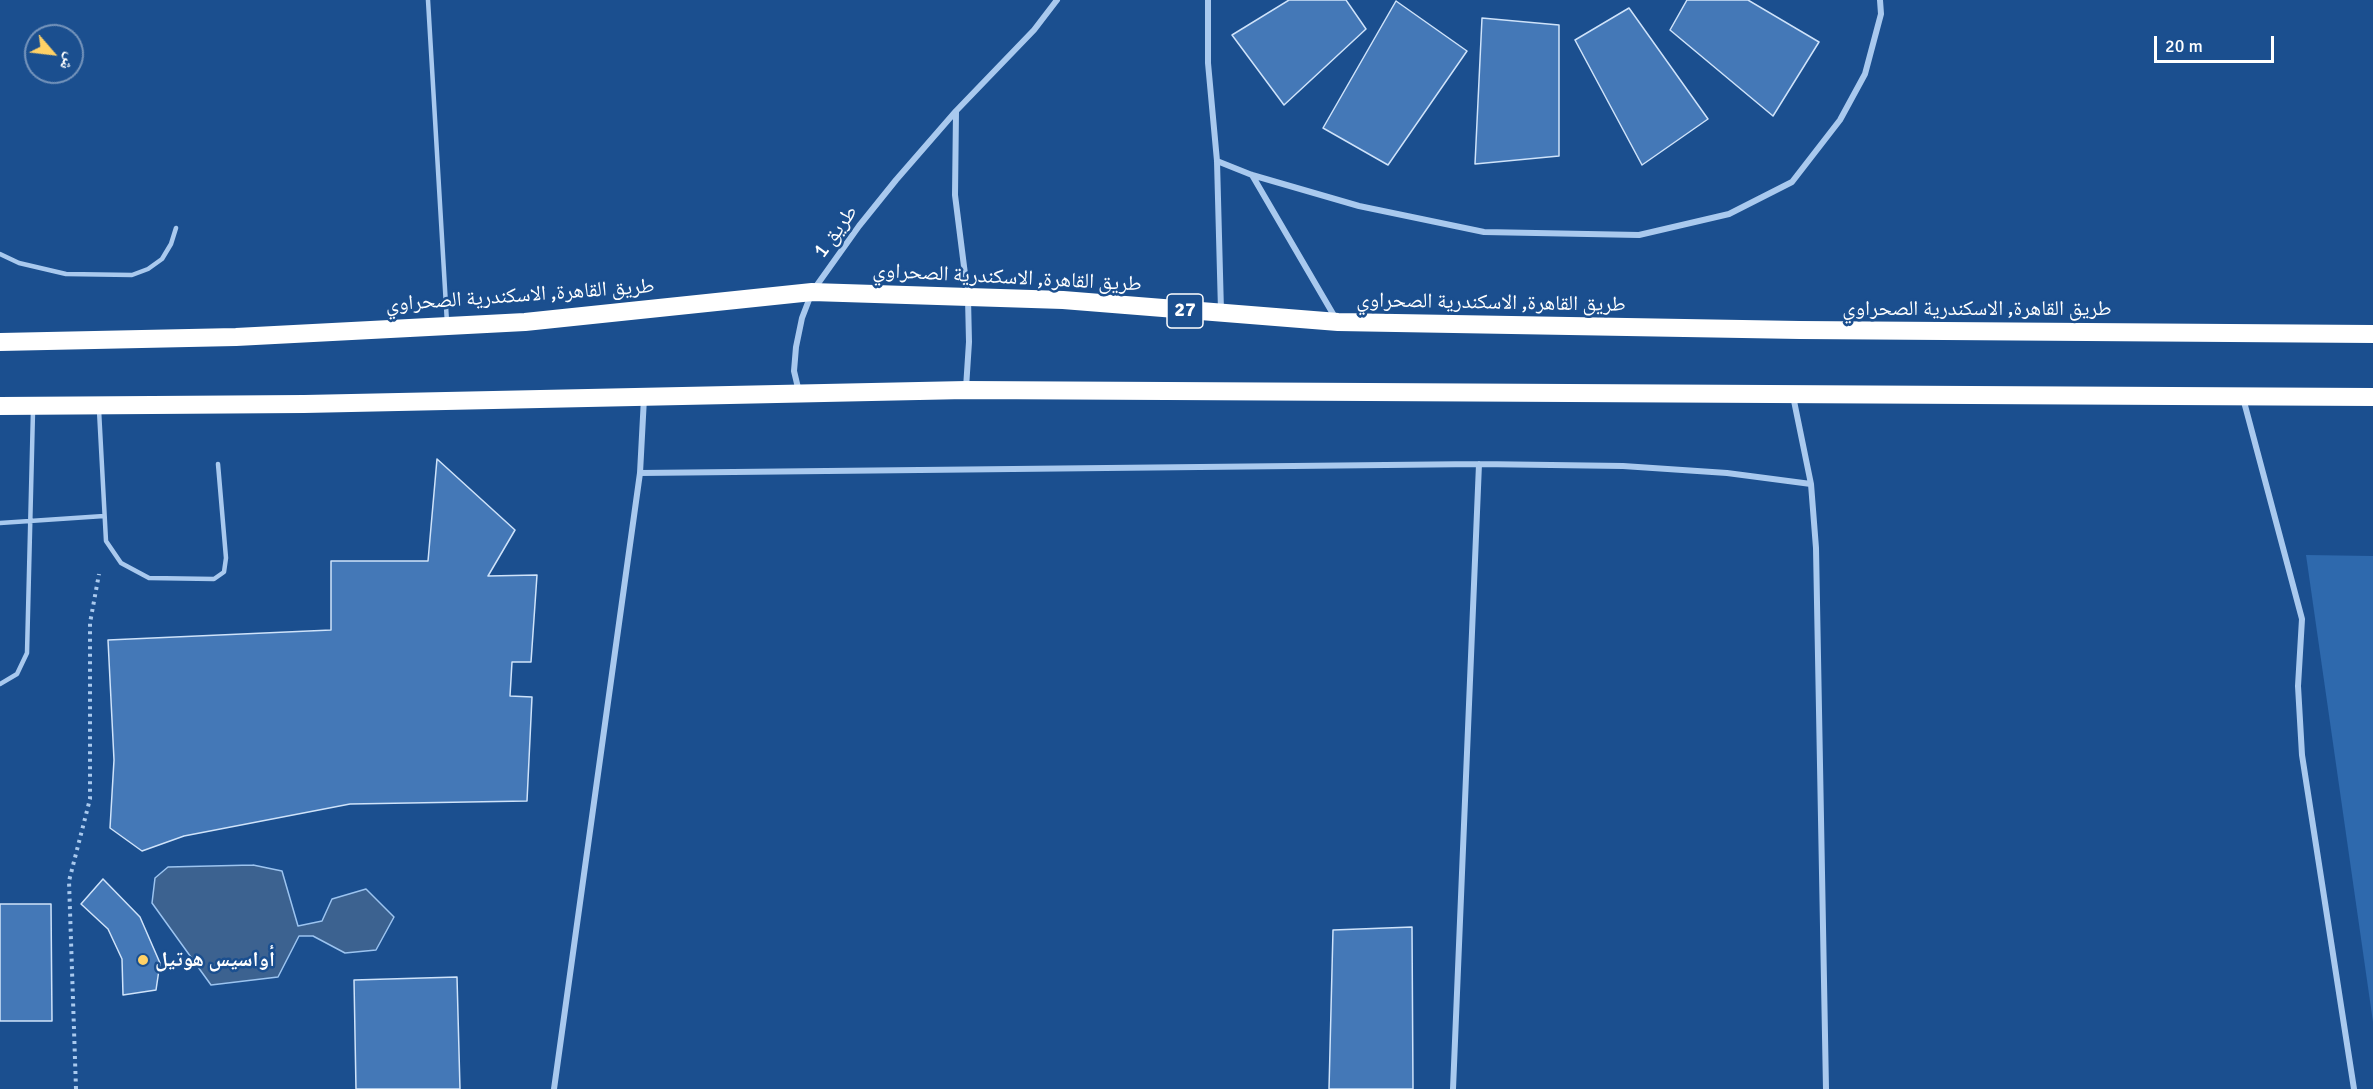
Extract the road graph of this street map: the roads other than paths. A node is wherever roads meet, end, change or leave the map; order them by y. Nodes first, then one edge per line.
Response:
1 (428, 0) edge
2 (1057, 0) edge
3 (1208, 0) edge
4 (1880, 0) edge
5 (956, 111) junction
6 (1216, 161) junction
7 (1252, 175) junction
8 (176, 228) dead end
9 (0, 254) edge
10 (812, 292) junction
11 (968, 298) junction
12 (1222, 314) junction
13 (1338, 322) junction
14 (447, 326) junction
15 (2373, 334) edge
16 (0, 342) edge
17 (966, 390) junction
18 (800, 395) junction
19 (1793, 395) junction
20 (644, 397) junction
21 (2243, 397) junction
22 (2373, 397) edge
23 (33, 405) junction
24 (99, 405) junction
25 (0, 406) edge
26 (218, 464) dead end
27 (1479, 464) junction
28 (640, 473) junction
29 (1811, 484) junction
30 (104, 516) junction
31 (30, 521) junction
32 (0, 523) edge
33 (0, 684) edge
34 (554, 1089) edge
35 (1453, 1089) edge
36 (1826, 1089) edge
37 (2354, 1089) edge

1 - 14 lane
2 - 5 street, طريق 1
3 - 6 street
4 - 7 street
5 - 10 street, طريق 1
5 - 11 street
6 - 7 street
6 - 12 street
7 - 13 street
8 - 9 lane
10 - 11 highway, طريق القاهرة, الاسكندرية الصحراوي / 27
10 - 14 highway, طريق القاهرة, الاسكندرية الصحراوي / 27
10 - 18 street, طريق 1
11 - 12 highway, طريق القاهرة, الاسكندرية الصحراوي / 27
11 - 17 street
12 - 13 highway, طريق القاهرة, الاسكندرية الصحراوي / 27
13 - 15 highway, طريق القاهرة, الاسكندرية الصحراوي / 27
14 - 16 highway, طريق القاهرة, الاسكندرية الصحراوي / 27
17 - 18 highway
17 - 19 highway
18 - 20 highway
19 - 21 highway
19 - 29 street
20 - 24 highway
20 - 28 street
21 - 22 highway
21 - 37 street
23 - 24 highway
23 - 25 highway
23 - 31 lane
24 - 30 lane
26 - 30 lane
27 - 28 street
27 - 29 street
27 - 35 street
28 - 34 street
29 - 36 street
30 - 31 lane
31 - 32 lane
31 - 33 lane

